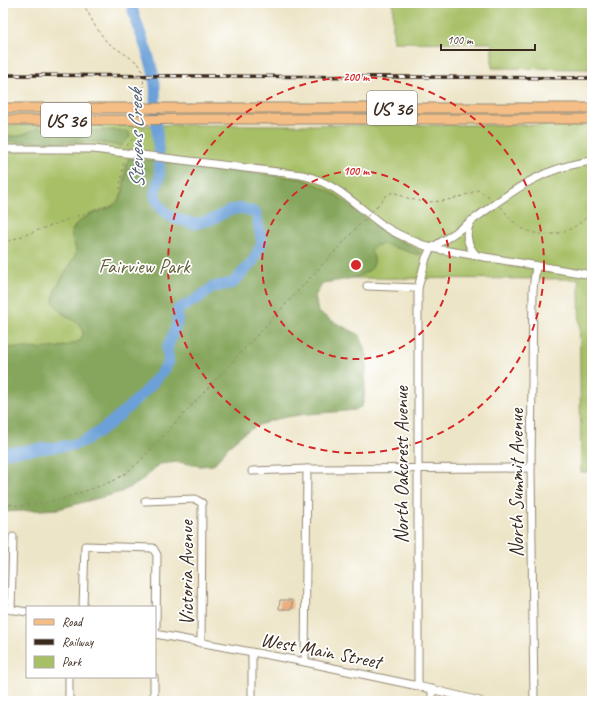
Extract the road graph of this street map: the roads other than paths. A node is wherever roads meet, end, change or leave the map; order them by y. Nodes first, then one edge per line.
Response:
1 (3, 108) edge
2 (592, 108) edge
3 (592, 119) edge
4 (3, 120) edge
5 (3, 149) edge
6 (592, 161) edge
7 (471, 221) junction
8 (431, 248) junction
9 (476, 255) junction
10 (536, 266) junction
11 (592, 275) edge
12 (367, 286) dead end
13 (418, 288) junction
14 (417, 468) junction
15 (531, 468) junction
16 (307, 469) junction
17 (252, 471) dead end
18 (145, 501) dead end
19 (14, 537) dead end
20 (83, 606) edge
21 (3, 608) edge
22 (11, 610) junction
23 (26, 612) edge
24 (156, 626) edge
25 (156, 633) edge
26 (202, 643) junction
27 (252, 653) junction
28 (305, 662) junction
29 (69, 678) edge
30 (154, 678) edge
31 (418, 686) junction
32 (432, 689) junction
33 (69, 701) edge
34 (154, 701) edge
35 (252, 701) edge
36 (432, 701) edge
37 (480, 701) edge
38 (534, 701) edge

1 - 2 main road, US 36, bridge
3 - 4 main road, US 36, bridge
5 - 8 street
6 - 7 street
7 - 8 street
7 - 9 street
8 - 9 street
8 - 13 street, North Oakcrest Avenue
9 - 10 street
10 - 11 street
10 - 15 street, North Summit Avenue
12 - 13 street
13 - 14 street, North Oakcrest Avenue
14 - 15 street
14 - 16 street
14 - 31 street, North Oakcrest Avenue
15 - 38 street, North Summit Avenue
16 - 17 street
16 - 28 street
18 - 26 street, Victoria Avenue
19 - 22 street
20 - 24 street
21 - 22 street
22 - 23 street
25 - 26 street, West Main Street
26 - 27 street, West Main Street
27 - 28 street, West Main Street
27 - 35 street
28 - 31 street, West Main Street
29 - 33 street
30 - 34 street
31 - 32 street, West Main Street
32 - 36 street
32 - 37 street, West Main Street

